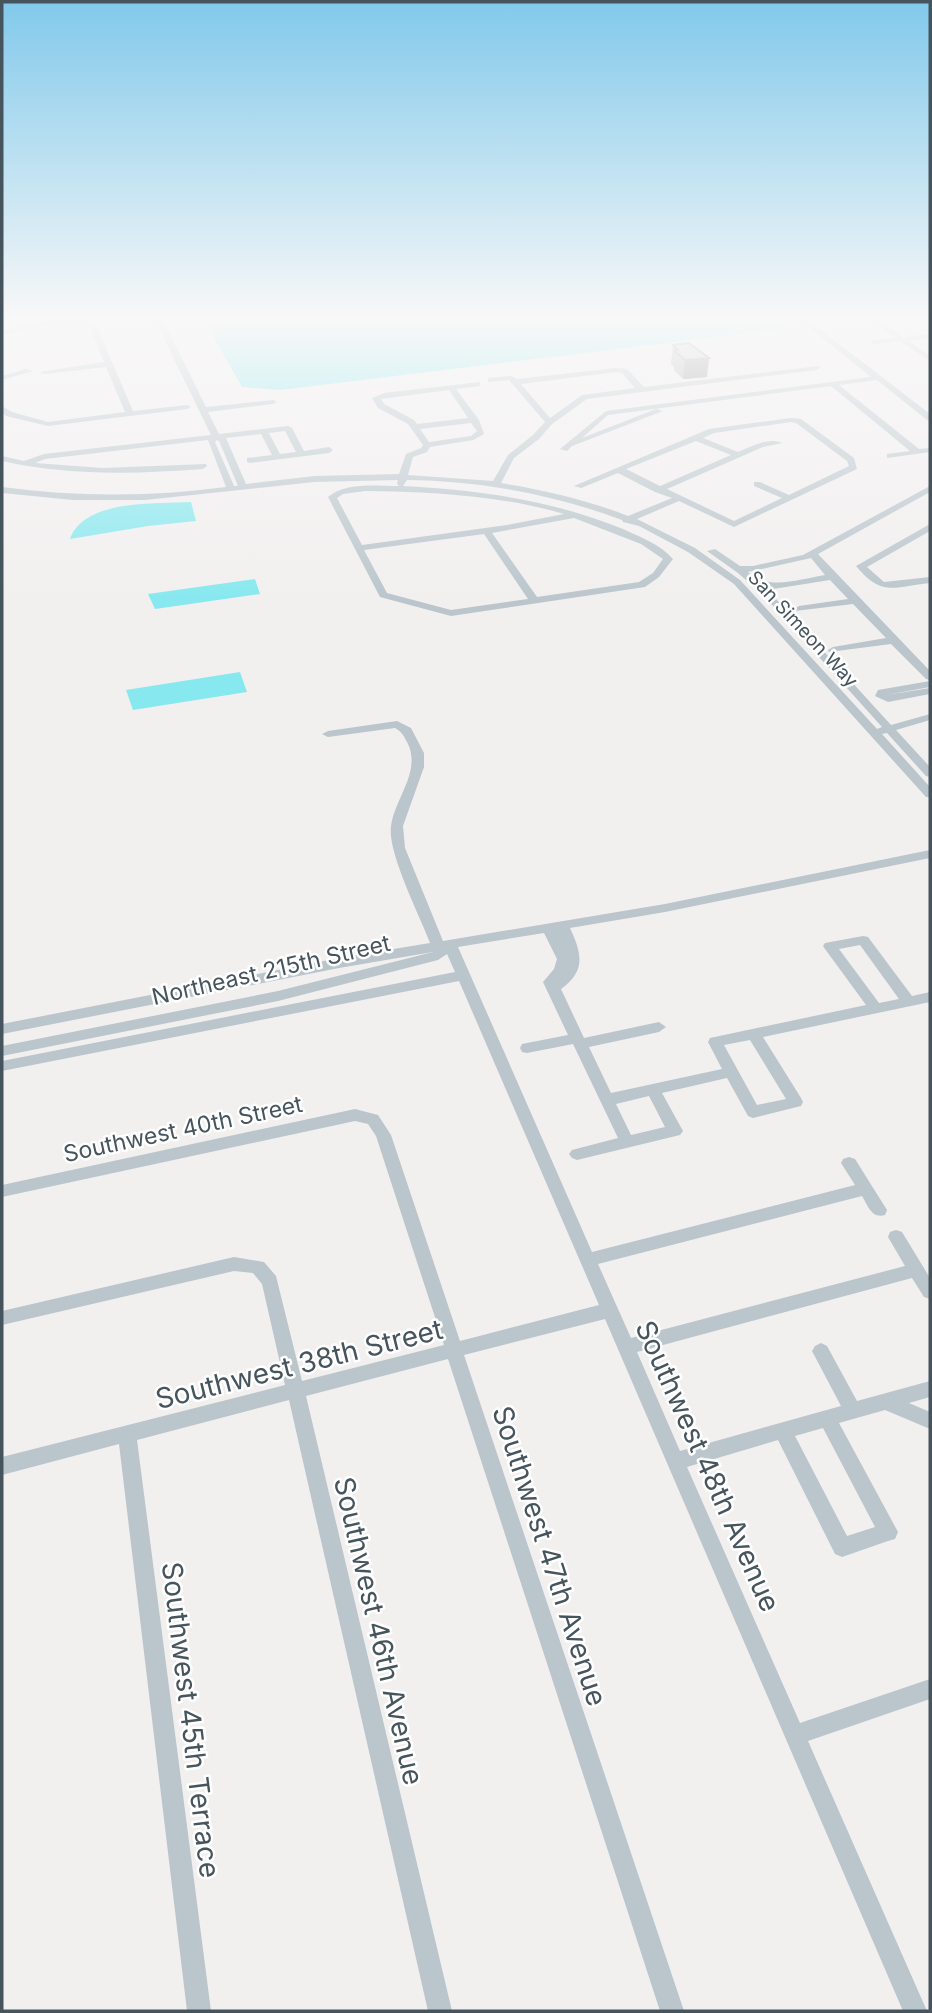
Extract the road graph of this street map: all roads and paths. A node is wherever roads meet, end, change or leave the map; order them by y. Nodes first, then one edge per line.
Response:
1 (9, 414) edge
2 (130, 414) edge
3 (205, 414) edge
4 (396, 414) edge
5 (470, 414) edge
6 (542, 414) edge
7 (561, 414) edge
8 (605, 414) edge
9 (651, 414) edge
10 (870, 414) edge
11 (475, 420) junction
12 (549, 422) junction
13 (415, 427) junction
14 (264, 430) junction
15 (216, 436) junction
16 (697, 438) junction
17 (165, 443) junction
18 (778, 443) dead end
19 (427, 445) junction
20 (329, 450) dead end
21 (930, 450) edge
22 (917, 452) junction
23 (302, 454) junction
24 (738, 454) junction
25 (890, 456) dead end
26 (277, 457) junction
27 (2, 460) edge
28 (250, 460) dead end
29 (24, 464) junction
30 (203, 466) dead end
31 (174, 469) junction
32 (620, 470) junction
33 (404, 473) junction
34 (497, 481) junction
35 (2, 484) edge
36 (757, 484) dead end
37 (242, 485) junction
38 (578, 485) dead end
39 (230, 486) junction
40 (400, 489) junction
41 (930, 489) edge
42 (2, 490) edge
43 (658, 490) junction
44 (673, 497) junction
45 (789, 498) junction
46 (526, 501) junction
47 (576, 514) junction
48 (630, 517) junction
49 (516, 525) junction
50 (612, 527) junction
51 (930, 527) edge
52 (486, 530) junction
53 (920, 533) junction
54 (930, 539) edge
55 (358, 548) junction
56 (814, 557) junction
57 (786, 563) junction
58 (742, 576) junction
59 (832, 577) junction
60 (930, 580) edge
61 (804, 581) junction
62 (769, 589) junction
63 (534, 600) junction
64 (855, 601) junction
65 (799, 609) dead end
66 (894, 640) junction
67 (833, 650) dead end
68 (930, 677) edge
69 (930, 684) edge
70 (930, 691) edge
71 (930, 717) edge
72 (930, 726) edge
73 (894, 729) junction
74 (874, 733) junction
75 (328, 734) dead end
76 (930, 774) edge
77 (930, 794) edge
78 (930, 855) edge
79 (556, 928) junction
80 (446, 949) junction
81 (463, 975) junction
82 (930, 996) edge
83 (908, 1001) junction
84 (875, 1008) junction
85 (659, 1027) dead end
86 (2, 1029) edge
87 (132, 1033) junction
88 (754, 1034) junction
89 (578, 1041) junction
90 (527, 1048) dead end
91 (2, 1051) edge
92 (2, 1066) edge
93 (732, 1072) junction
94 (653, 1090) junction
95 (607, 1100) junction
96 (373, 1119) joint
97 (627, 1142) junction
98 (577, 1154) dead end
99 (849, 1163) dead end
100 (866, 1189) junction
101 (2, 1191) edge
102 (879, 1210) dead end
103 (896, 1237) dead end
104 (587, 1259) junction
105 (916, 1270) junction
106 (930, 1292) edge
107 (610, 1311) junction
108 (2, 1318) edge
109 (626, 1347) junction
110 (821, 1351) dead end
111 (453, 1352) junction
112 (930, 1389) edge
113 (294, 1392) junction
114 (887, 1402) junction
115 (853, 1411) junction
116 (827, 1418) junction
117 (930, 1421) edge
118 (783, 1431) junction
119 (127, 1435) junction
120 (676, 1461) junction
121 (2, 1466) edge
122 (930, 1689) edge
123 (795, 1735) junction
124 (199, 2011) edge
125 (440, 2011) edge
126 (672, 2011) edge
127 (915, 2011) edge

1 - 2 street
3 - 15 street
4 - 13 street
5 - 11 street
6 - 12 street
7 - 12 street
8 - 9 street
10 - 22 street
11 - 13 street
11 - 19 street
12 - 34 street
13 - 19 street
14 - 15 street
14 - 23 street
14 - 26 street
15 - 17 street
15 - 37 street
15 - 39 street
16 - 24 street
16 - 32 street
16 - 45 street
17 - 29 street
17 - 31 street
18 - 24 street
19 - 33 street
20 - 23 street
21 - 22 street
22 - 25 street
23 - 26 street
24 - 43 street
26 - 28 street
27 - 29 street
29 - 31 street
30 - 31 street
32 - 38 street
32 - 43 street
33 - 34 street, San Simeon Way
33 - 37 street, San Simeon Way
33 - 40 street
34 - 48 street, San Simeon Way
35 - 39 street, San Simeon Way
36 - 45 street
37 - 39 street, San Simeon Way
39 - 42 street, San Simeon Way
40 - 46 street
40 - 55 street
41 - 56 street
43 - 44 street
44 - 45 street
44 - 48 street
46 - 47 street
46 - 49 street
47 - 49 street
47 - 50 street
48 - 50 street
48 - 58 street, San Simeon Way
49 - 52 street
50 - 63 street
51 - 53 street
52 - 55 street
52 - 63 street
53 - 54 street
53 - 60 street
55 - 63 street
56 - 57 street
56 - 59 street
57 - 58 street
57 - 61 street
58 - 62 street
58 - 74 street, San Simeon Way
59 - 61 street
59 - 64 street
61 - 62 street
62 - 73 street, San Simeon Way
64 - 65 street
64 - 66 street
66 - 67 street
66 - 68 street
69 - 70 street
71 - 73 street
72 - 73 street
73 - 74 street
73 - 76 street, San Simeon Way
74 - 77 street, San Simeon Way
75 - 80 street, Southwest 48th Avenue
78 - 79 street, Northeast 215th Street
79 - 80 street, Northeast 215th Street
79 - 89 street
80 - 81 street, Southwest 48th Avenue
80 - 86 street, Northeast 215th Street
80 - 87 street, Northeast 215th Street
81 - 87 street
81 - 104 street, Southwest 48th Avenue
82 - 83 street
83 - 84 street
83 - 84 street
84 - 88 street
85 - 89 street
87 - 91 street, Northeast 215th Street
87 - 92 street
88 - 93 street
88 - 93 street
89 - 90 street
89 - 95 street
93 - 94 street
94 - 95 street
94 - 97 street
95 - 97 street
96 - 101 street, Southwest 40th Street
96 - 111 street, Southwest 47th Avenue
97 - 98 street
99 - 100 street
100 - 102 street
100 - 104 street
103 - 105 street
104 - 107 street, Southwest 48th Avenue
105 - 106 street
105 - 109 street
107 - 109 street, Southwest 48th Avenue
107 - 111 street, Southwest 38th Street
108 - 113 street, Southwest 46th Avenue
109 - 120 street, Southwest 48th Avenue
110 - 115 street
111 - 113 street, Southwest 38th Street
111 - 126 street, Southwest 47th Avenue
112 - 114 street
113 - 119 street, Southwest 38th Street
113 - 125 street, Southwest 46th Avenue
114 - 115 street
114 - 117 street
115 - 116 street
116 - 118 street
116 - 118 street
118 - 120 street
119 - 121 street, Southwest 38th Street
119 - 124 street, Southwest 45th Terrace
120 - 123 street, Southwest 48th Avenue
122 - 123 street
123 - 127 street, Southwest 48th Avenue

